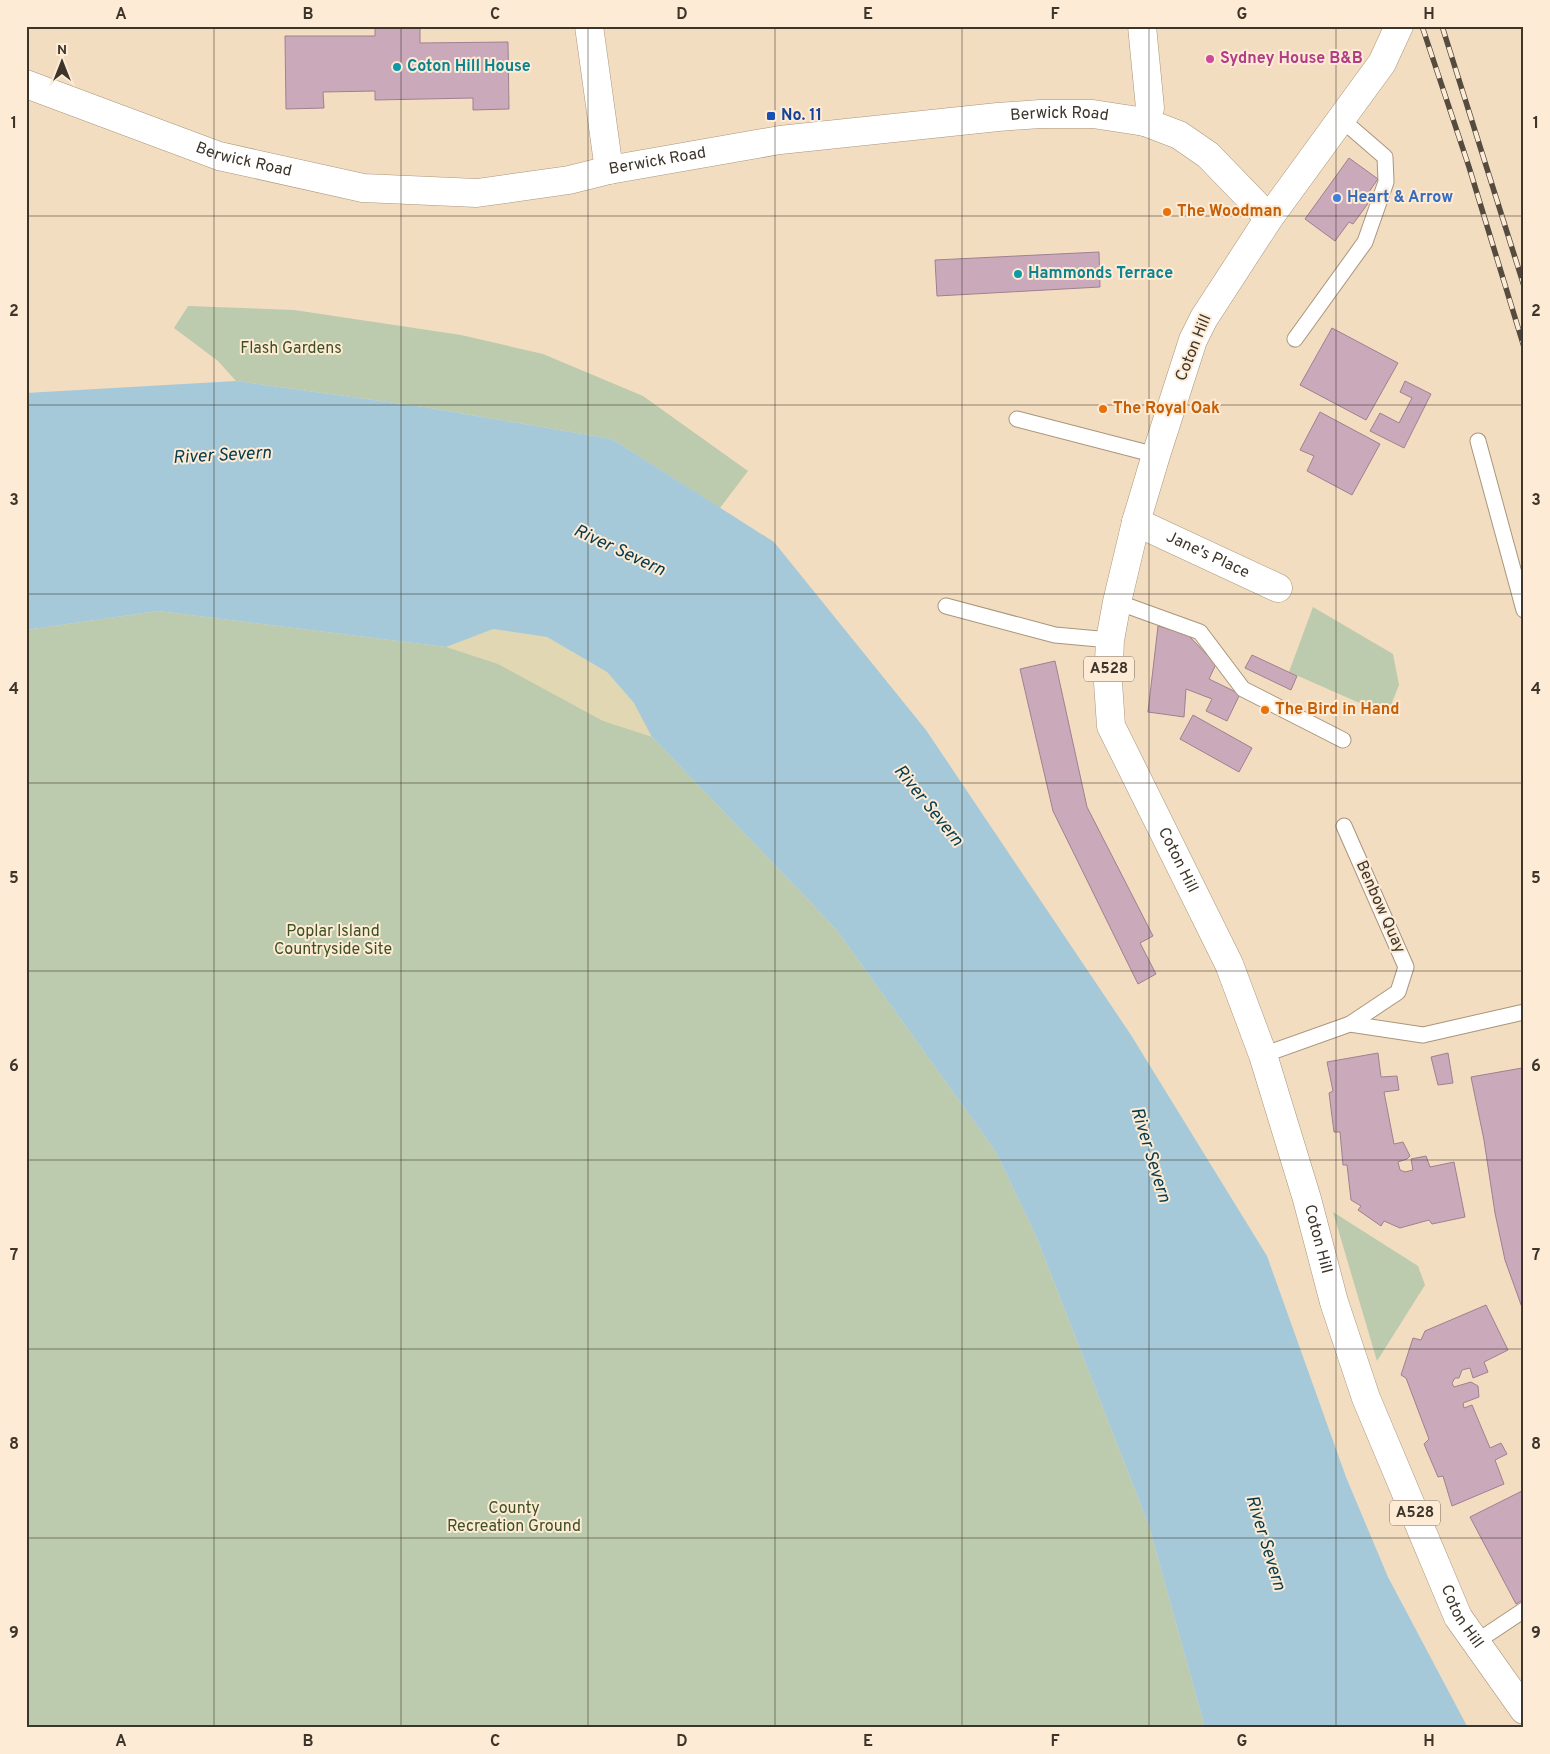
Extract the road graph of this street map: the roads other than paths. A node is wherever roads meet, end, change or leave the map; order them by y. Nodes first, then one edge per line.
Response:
1 (589, 26) edge
2 (1142, 26) edge
3 (1399, 26) edge
4 (26, 84) edge
5 (1342, 119) junction
6 (1146, 122) junction
7 (609, 170) junction
8 (1268, 218) junction
9 (1295, 339) dead end
10 (1017, 419) dead end
11 (1478, 441) dead end
12 (1156, 455) junction
13 (1136, 522) junction
14 (1278, 588) dead end
15 (1117, 602) junction
16 (946, 606) dead end
17 (1524, 610) edge
18 (1110, 640) junction
19 (1342, 740) dead end
20 (1344, 826) dead end
21 (1524, 1012) edge
22 (1350, 1024) junction
23 (1263, 1055) junction
24 (1524, 1610) edge
25 (1476, 1642) junction
26 (1524, 1710) edge

1 - 7 main road
2 - 6 main road
3 - 5 main road, Coton Hill / A528
4 - 7 main road, Berwick Road
5 - 8 main road, Coton Hill / A528
5 - 9 lane
6 - 7 main road, Berwick Road
6 - 8 main road, Berwick Road
8 - 12 main road, Coton Hill / A528
10 - 12 lane
11 - 17 lane
12 - 13 main road, Coton Hill / A528
13 - 14 main road, Jane's Place
13 - 15 main road, Coton Hill / A528
15 - 18 main road, Coton Hill / A528
15 - 19 lane
16 - 18 lane
18 - 23 main road, Coton Hill / A528
20 - 22 lane, Benbow Quay
21 - 22 lane, Benbow Quay
22 - 23 lane, Benbow Quay
23 - 25 main road, Coton Hill / A528
24 - 25 lane
25 - 26 main road, Coton Hill / A528

